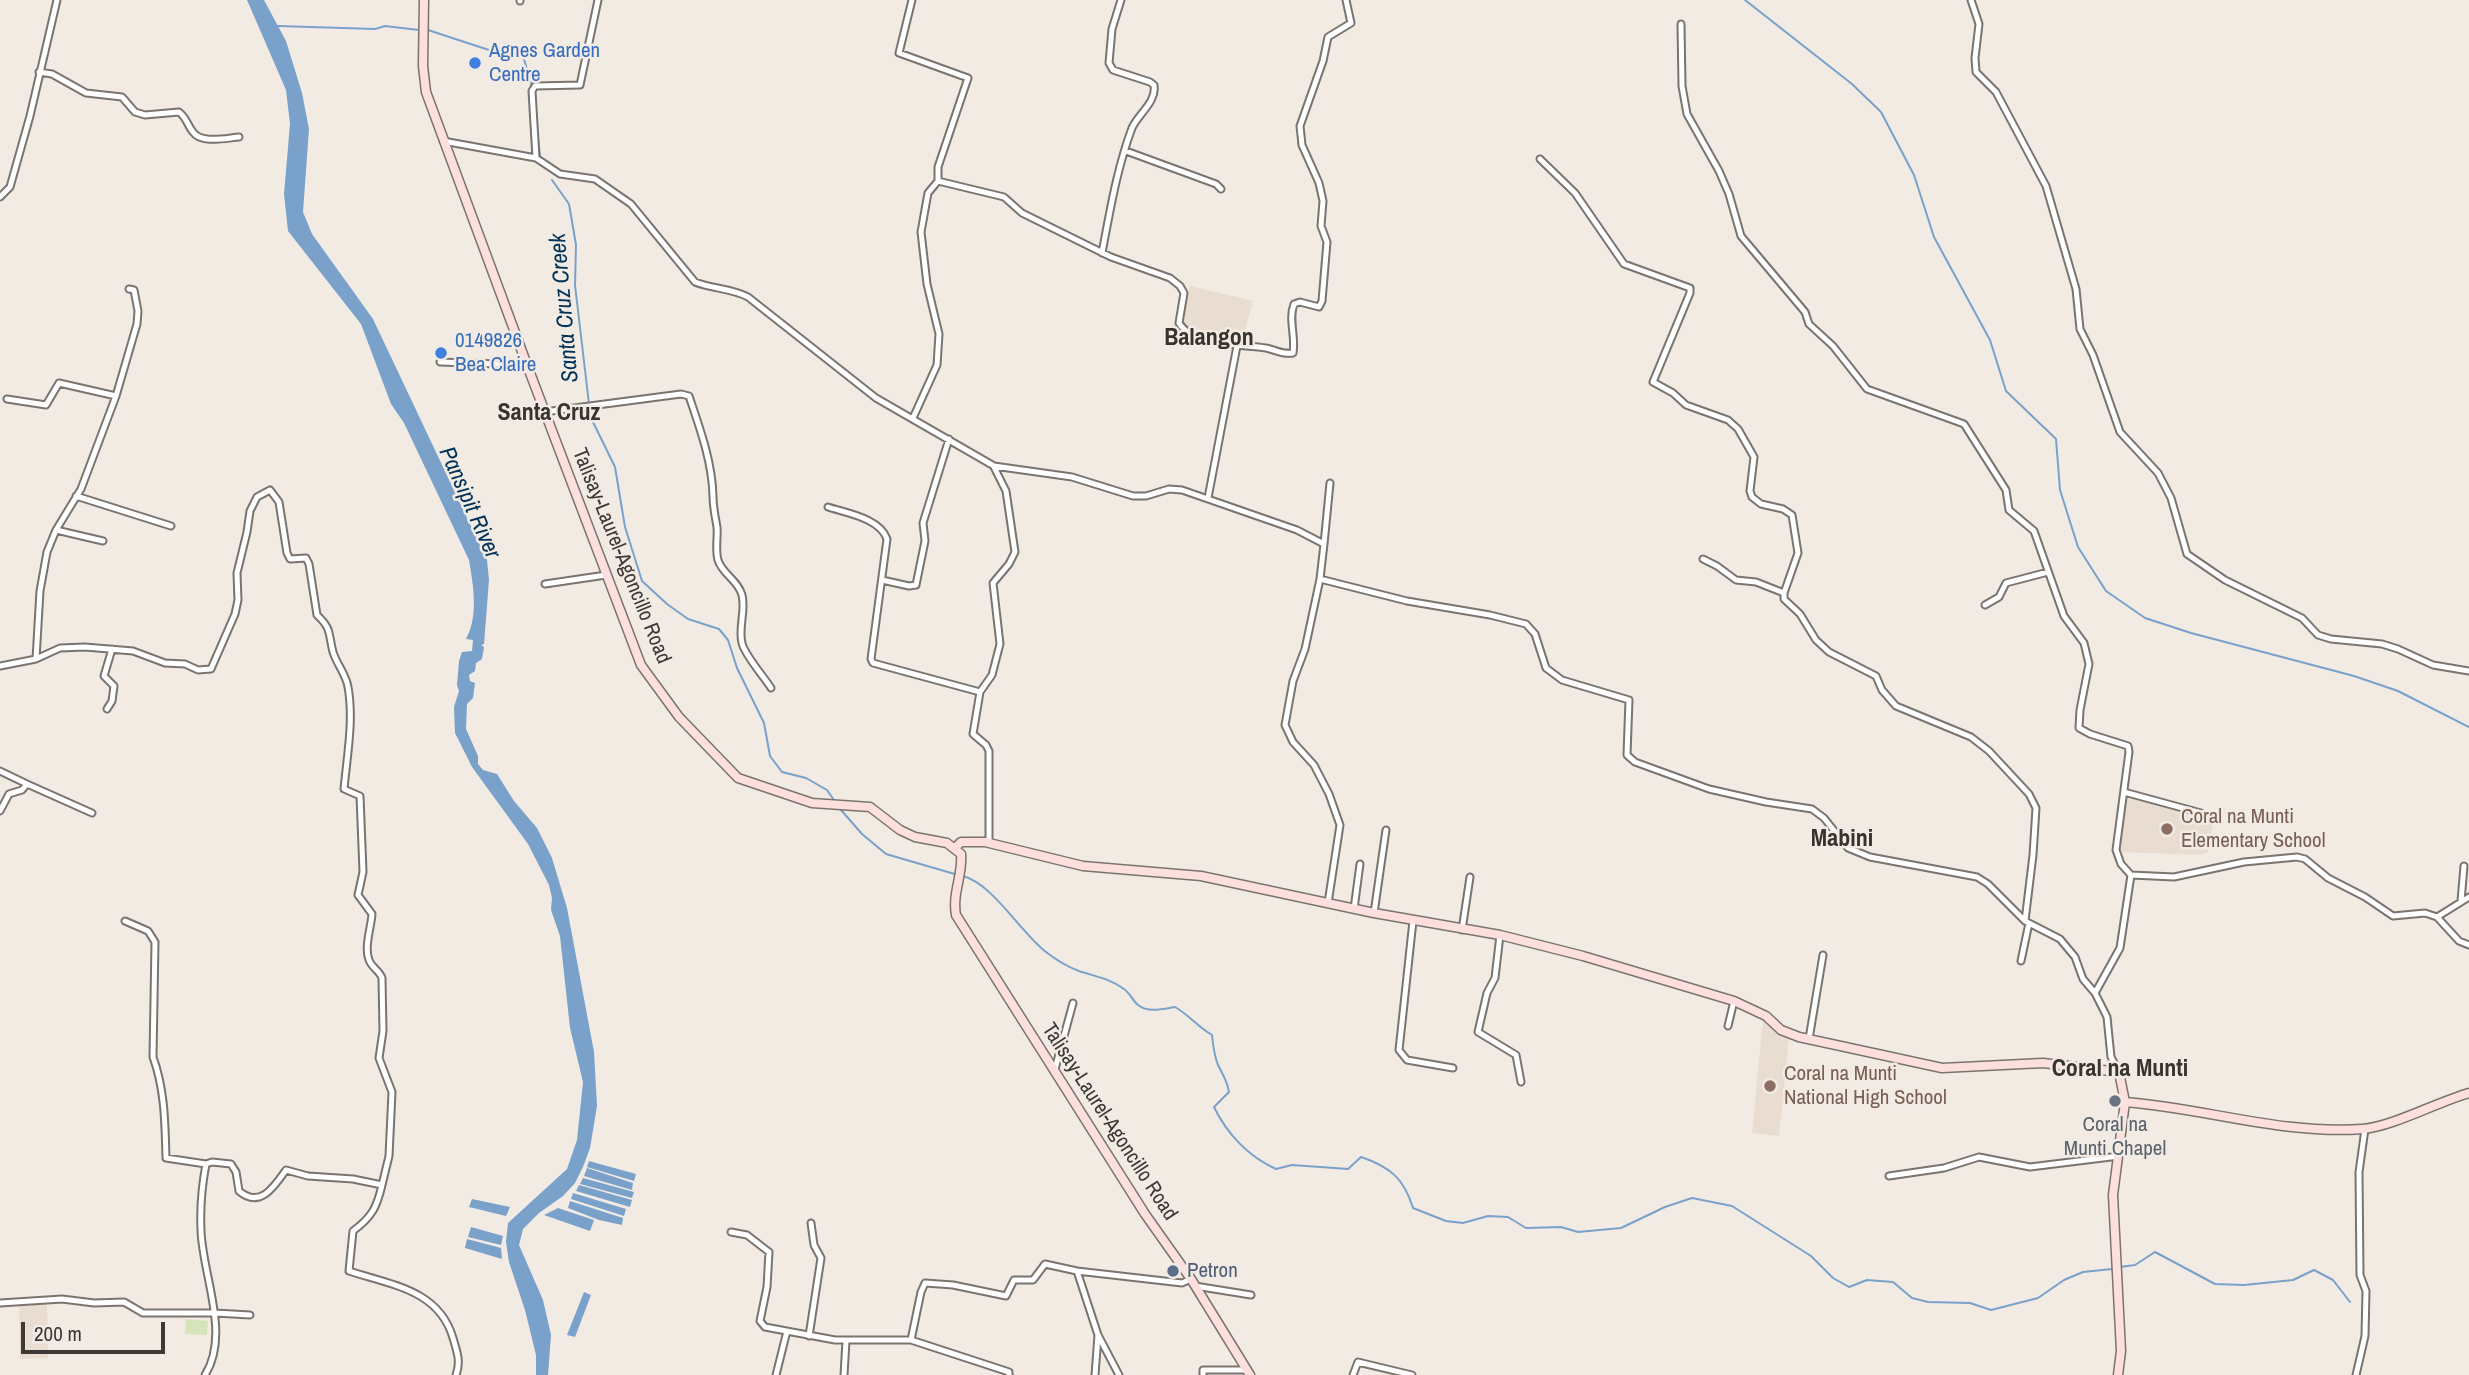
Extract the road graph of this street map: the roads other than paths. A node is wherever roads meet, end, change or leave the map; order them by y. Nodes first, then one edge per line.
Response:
1 (57, 0) edge
2 (424, 0) edge
3 (598, 0) edge
4 (912, 0) edge
5 (1121, 0) edge
6 (1346, 0) edge
7 (1971, 0) edge
8 (1681, 24) dead end
9 (40, 72) junction
10 (239, 137) dead end
11 (443, 141) junction
12 (1126, 151) junction
13 (537, 159) junction
14 (1540, 159) dead end
15 (938, 181) junction
16 (1221, 189) dead end
17 (0, 197) edge
18 (1102, 253) junction
19 (129, 289) dead end
20 (1237, 346) junction
21 (440, 362) dead end
22 (527, 365) junction
23 (116, 396) junction
24 (7, 399) dead end
25 (544, 412) junction
26 (913, 418) junction
27 (949, 439) junction
28 (994, 466) junction
29 (1330, 483) dead end
30 (76, 496) junction
31 (1208, 498) junction
32 (828, 507) dead end
33 (171, 526) dead end
34 (56, 530) junction
35 (103, 541) dead end
36 (1324, 544) junction
37 (1703, 559) dead end
38 (2048, 572) junction
39 (606, 575) junction
40 (1320, 579) junction
41 (881, 580) junction
42 (545, 583) dead end
43 (1784, 593) junction
44 (1985, 605) dead end
45 (112, 649) junction
46 (36, 659) junction
47 (0, 666) edge
48 (2469, 671) edge
49 (771, 688) dead end
50 (980, 692) junction
51 (107, 709) dead end
52 (0, 771) edge
53 (27, 784) junction
54 (2124, 792) junction
55 (0, 811) edge
56 (92, 813) dead end
57 (2201, 813) dead end
58 (1386, 830) dead end
59 (989, 843) junction
60 (956, 848) junction
61 (1360, 864) dead end
62 (2464, 866) dead end
63 (2131, 875) junction
64 (1469, 877) dead end
65 (2469, 897) edge
66 (2461, 901) junction
67 (1328, 903) junction
68 (1354, 909) junction
69 (1374, 913) junction
70 (2437, 918) junction
71 (125, 921) dead end
72 (1413, 921) junction
73 (2027, 922) junction
74 (1462, 930) junction
75 (1500, 935) junction
76 (2469, 945) edge
77 (1823, 955) dead end
78 (2021, 961) dead end
79 (2095, 993) junction
80 (1734, 1002) junction
81 (1073, 1003) dead end
82 (1728, 1026) dead end
83 (1809, 1039) junction
84 (1453, 1068) dead end
85 (1055, 1069) junction
86 (2119, 1072) junction
87 (1521, 1082) dead end
88 (2469, 1093) edge
89 (2125, 1102) junction
90 (2365, 1129) junction
91 (2119, 1156) junction
92 (206, 1164) junction
93 (1889, 1176) dead end
94 (382, 1185) junction
95 (811, 1223) dead end
96 (731, 1232) dead end
97 (1077, 1271) junction
98 (1193, 1282) junction
99 (1251, 1295) dead end
100 (0, 1303) edge
101 (215, 1313) junction
102 (250, 1315) dead end
103 (787, 1331) junction
104 (1098, 1335) junction
105 (809, 1336) junction
106 (846, 1340) junction
107 (911, 1340) junction
108 (1249, 1373) edge
109 (205, 1375) edge
110 (456, 1375) edge
111 (776, 1375) edge
112 (844, 1375) edge
113 (1009, 1375) edge
114 (1095, 1375) edge
115 (1119, 1375) edge
116 (1203, 1375) edge
117 (1353, 1375) edge
118 (1412, 1375) edge
119 (2118, 1375) edge
120 (2356, 1375) edge

1 - 9 street
2 - 11 street, Talisay-Laurel-Agoncillo Road
3 - 13 street
4 - 15 street
5 - 12 street
6 - 20 street
7 - 48 street
8 - 38 street
9 - 10 street
9 - 17 street
11 - 13 street
11 - 22 street, Talisay-Laurel-Agoncillo Road
12 - 16 street
12 - 18 street
13 - 26 street
14 - 43 street
15 - 18 street
15 - 26 street
18 - 20 street
19 - 23 street
20 - 31 street
21 - 22 street
22 - 25 street, Talisay-Laurel-Agoncillo Road
23 - 24 street
23 - 30 street
25 - 39 street, Talisay-Laurel-Agoncillo Road
25 - 49 street
26 - 27 street
27 - 28 street
27 - 41 street
28 - 31 street
28 - 50 street
29 - 36 street
30 - 33 street
30 - 34 street
31 - 36 street
32 - 41 street
34 - 35 street
34 - 46 street
36 - 40 street
37 - 43 street
38 - 44 street
38 - 54 street
39 - 42 street
39 - 60 street, Talisay-Laurel-Agoncillo Road
40 - 67 street
40 - 73 street
41 - 50 street
43 - 73 street
45 - 46 street
45 - 51 street
45 - 94 street
46 - 47 street
50 - 59 street
52 - 53 street
53 - 55 street
53 - 56 street
54 - 57 street
54 - 63 street
58 - 69 street
59 - 60 street
59 - 67 street
60 - 85 street, Talisay-Laurel-Agoncillo Road
61 - 68 street
62 - 66 street
63 - 70 street
63 - 79 street
64 - 74 street
65 - 66 street
66 - 70 street
67 - 68 street
68 - 69 street
69 - 72 street
70 - 76 street
71 - 92 street
72 - 74 street
72 - 84 street
73 - 78 street
73 - 79 street
74 - 75 street
75 - 80 street
75 - 87 street
77 - 83 street
79 - 86 street
80 - 82 street
80 - 83 street
81 - 85 street
83 - 86 street
85 - 98 street, Talisay-Laurel-Agoncillo Road
86 - 89 street
88 - 90 street
89 - 90 street
89 - 91 street
90 - 120 street
91 - 93 street
91 - 119 street
92 - 94 street
92 - 101 street
94 - 110 street
95 - 105 street
96 - 103 street
97 - 98 street
97 - 104 street
97 - 107 street
98 - 99 street
98 - 108 street, Talisay-Laurel-Agoncillo Road
100 - 101 street
101 - 102 street
101 - 109 street
103 - 105 street
103 - 111 street
104 - 114 street
104 - 115 street
105 - 106 street
106 - 107 street
106 - 112 street
107 - 113 street
108 - 116 street
117 - 118 street

